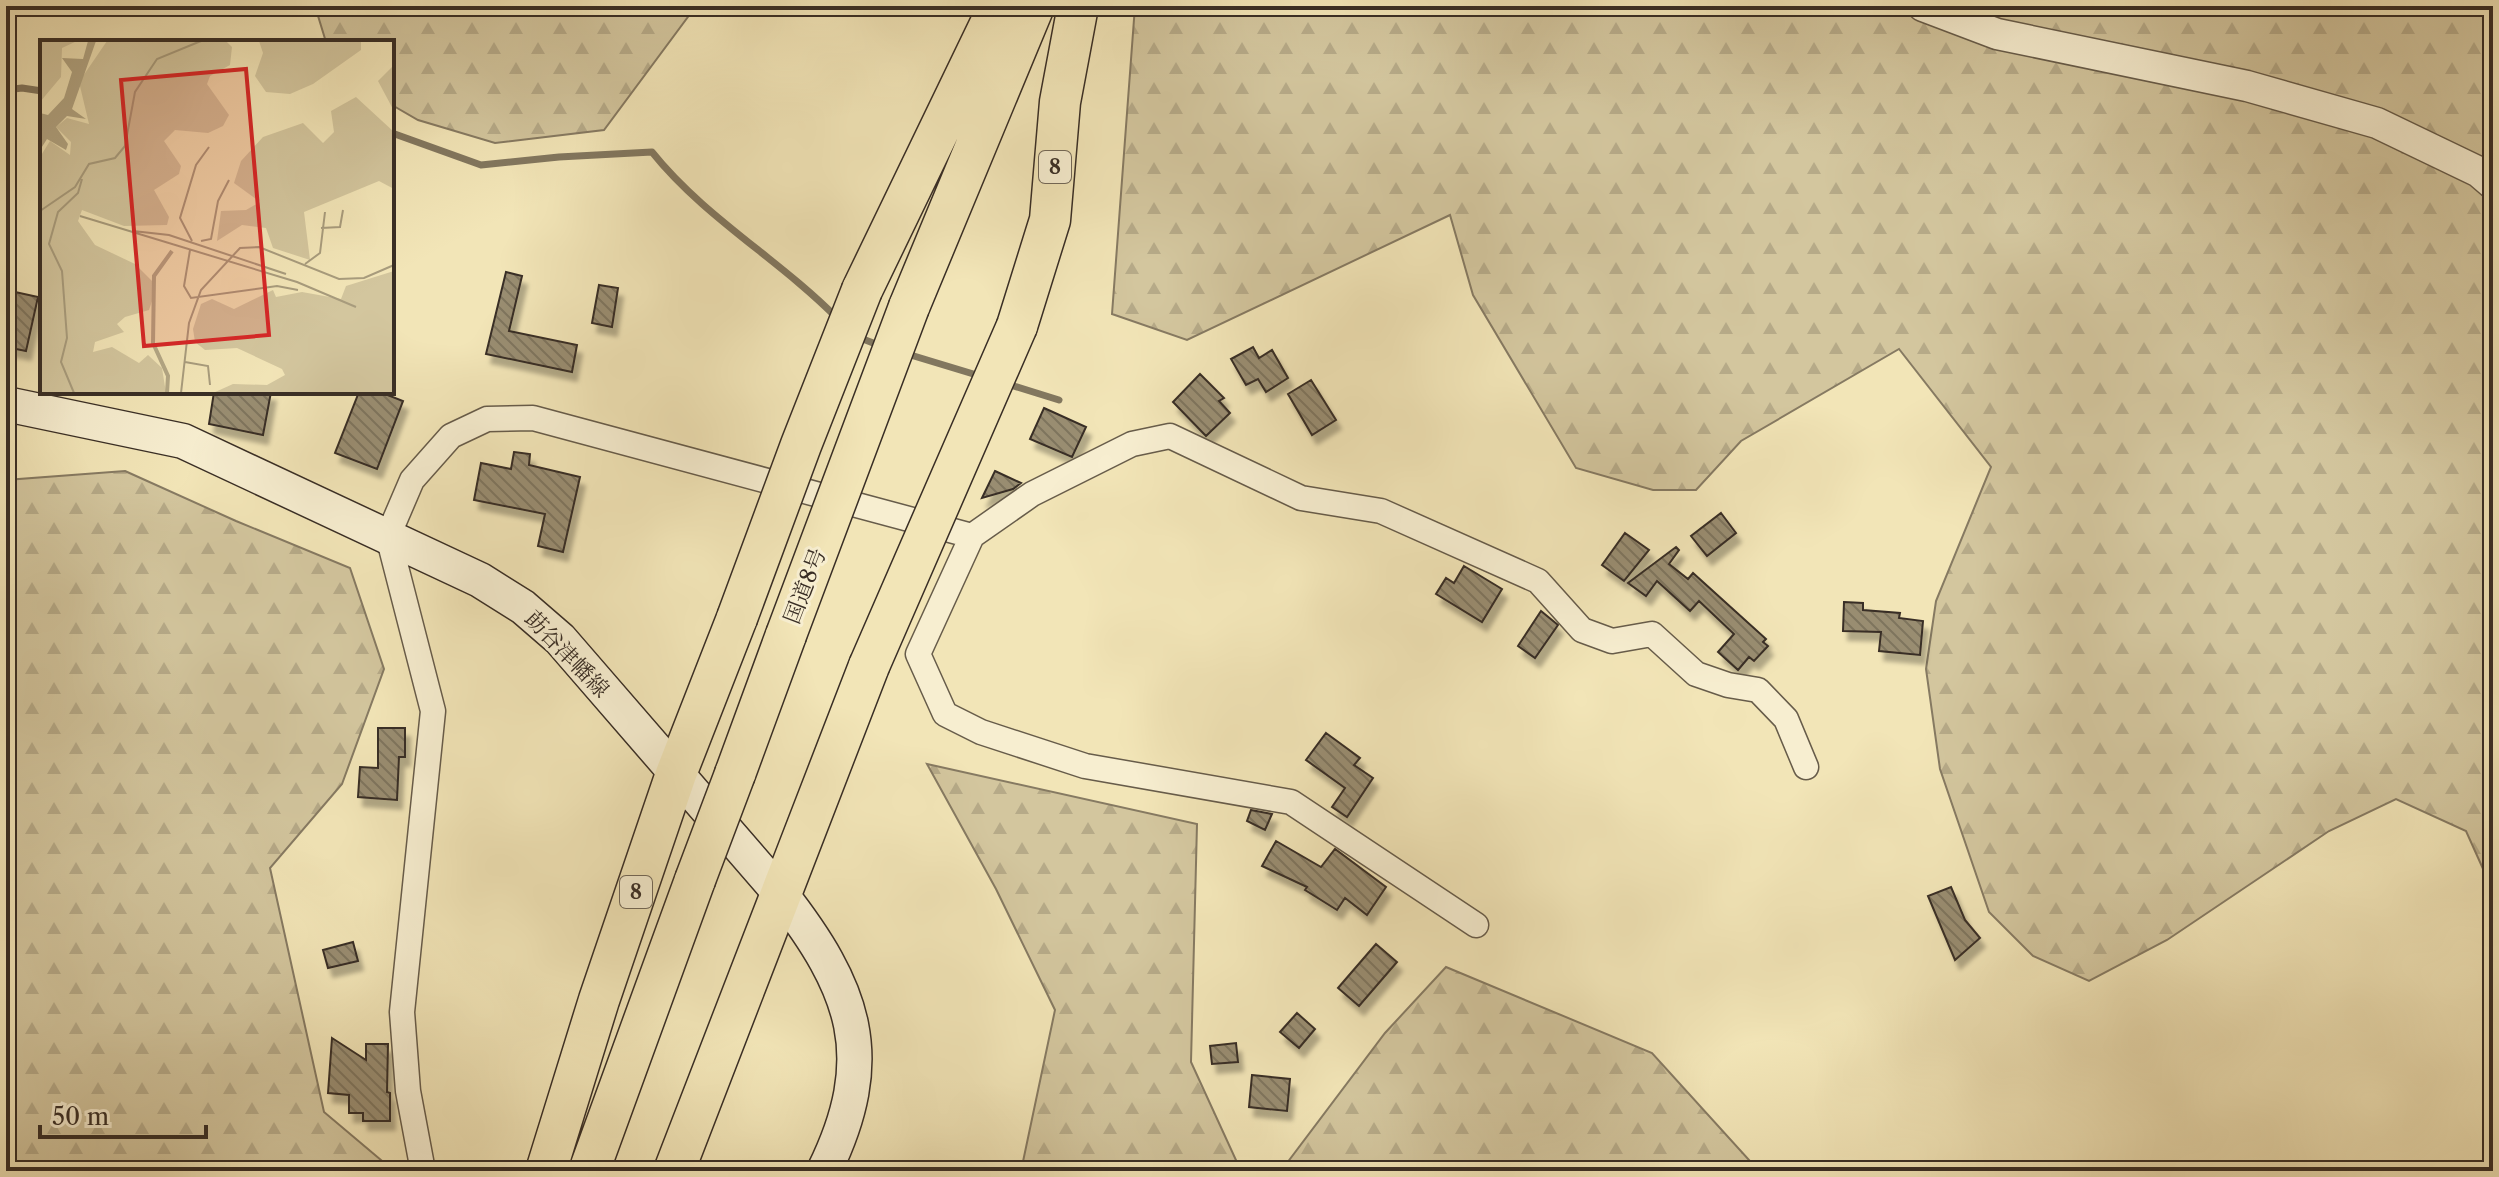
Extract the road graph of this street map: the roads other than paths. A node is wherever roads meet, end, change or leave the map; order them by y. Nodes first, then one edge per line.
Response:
1 (999, 6) edge
2 (1034, 6) edge
3 (1078, 6) edge
4 (1923, 6) edge
5 (2493, 184) edge
6 (6, 404) edge
7 (388, 536) junction
8 (972, 536) junction
9 (1806, 767) dead end
10 (676, 774) junction
11 (780, 893) junction
12 (1476, 925) dead end
13 (423, 1171) edge
14 (546, 1171) edge
15 (589, 1171) edge
16 (674, 1171) edge
17 (824, 1171) edge

1 - 10 highway, 8, bridge
2 - 15 highway, 国道8号 / 8, bridge
3 - 11 highway, 8, bridge
4 - 5 street
6 - 7 main road, 莇谷津幡線
7 - 8 street
7 - 10 main road, 莇谷津幡線
7 - 13 street
8 - 9 street
8 - 12 street
10 - 11 main road, 莇谷津幡線
10 - 14 highway, 8
11 - 16 highway, 8
11 - 17 main road, 莇谷津幡線

